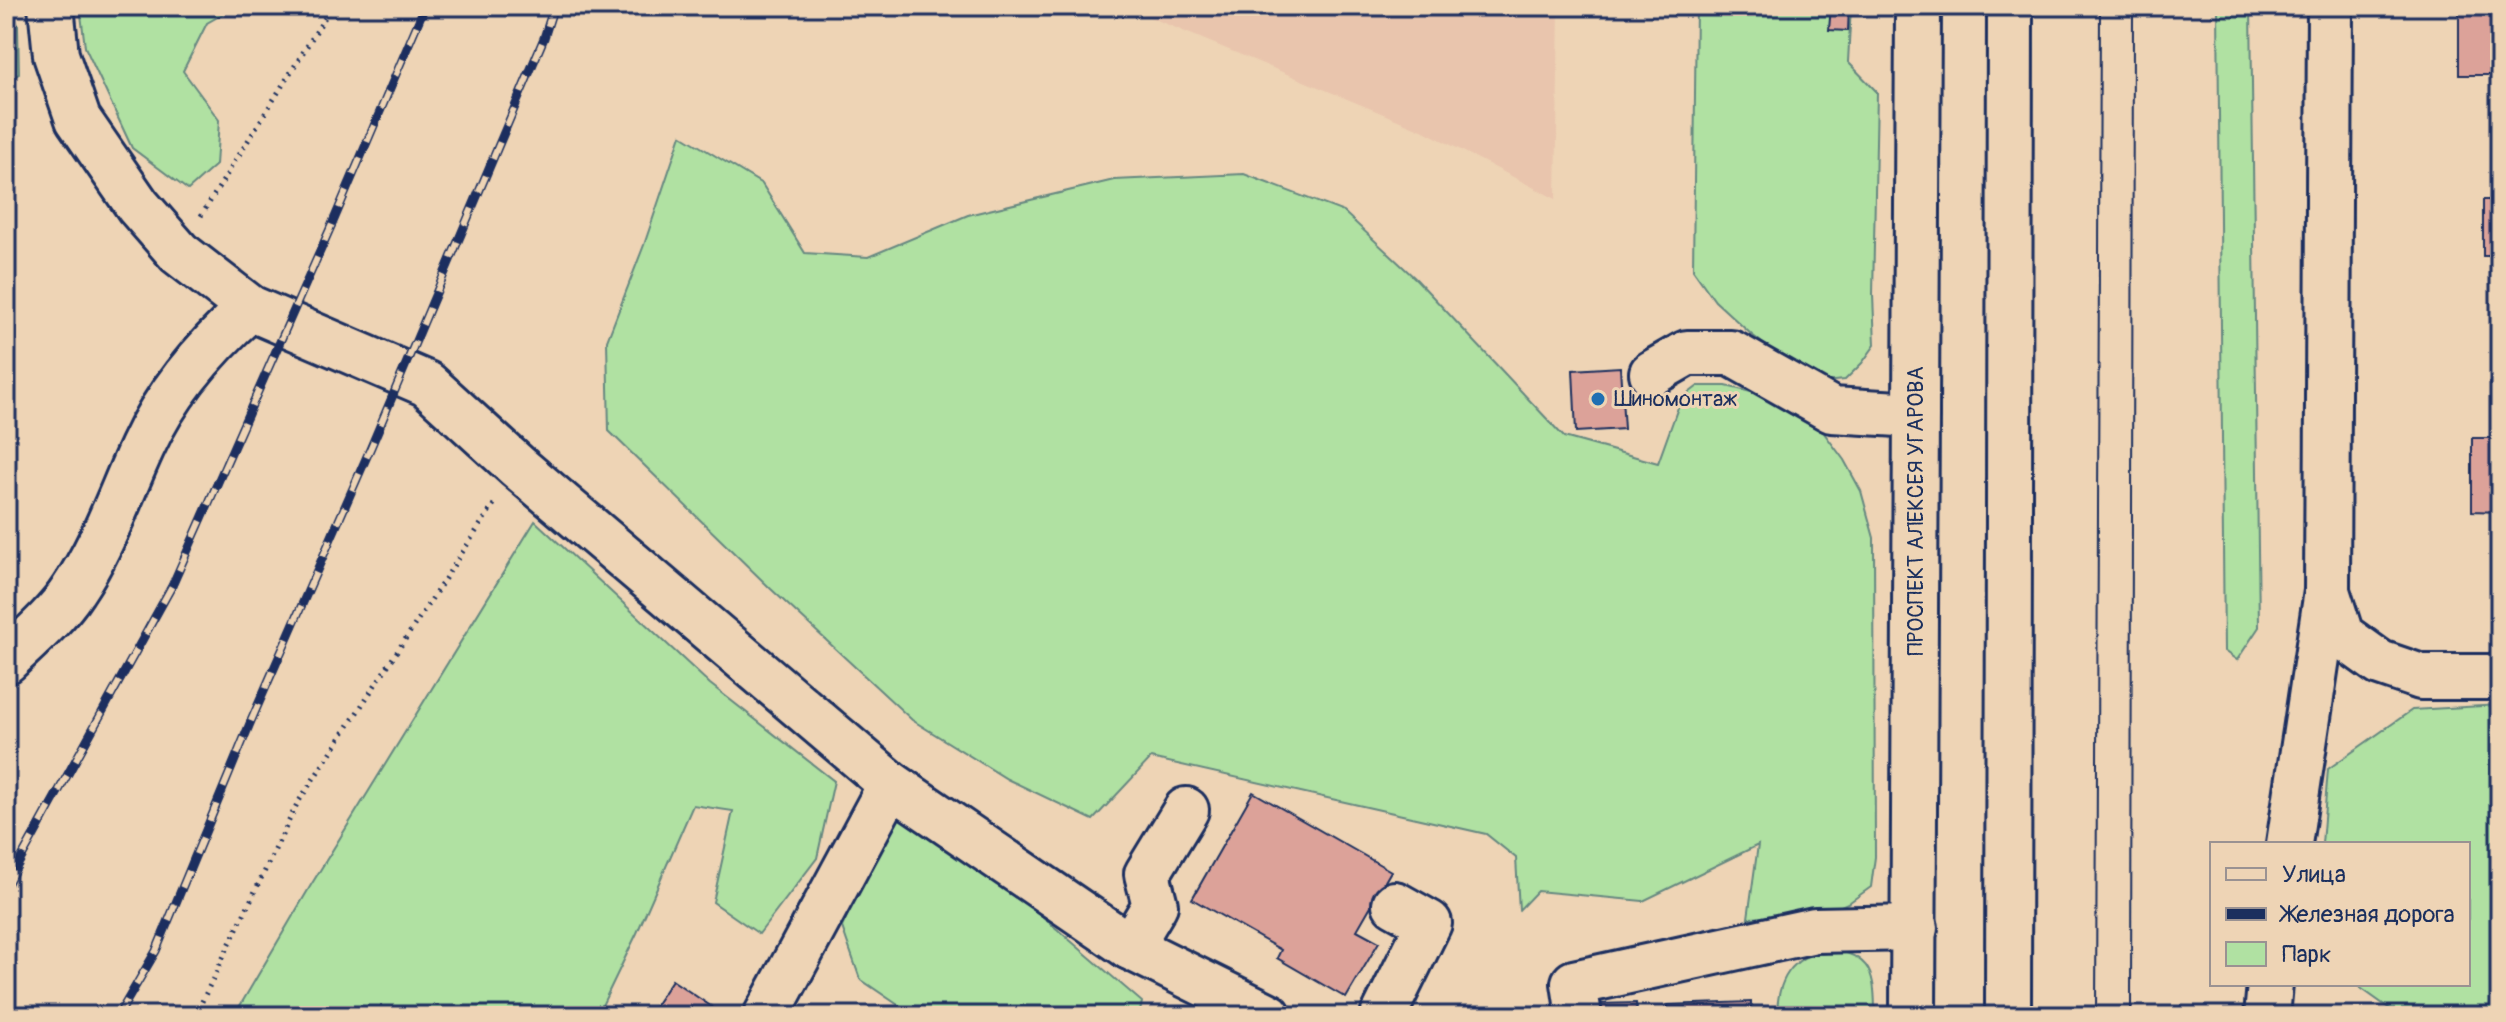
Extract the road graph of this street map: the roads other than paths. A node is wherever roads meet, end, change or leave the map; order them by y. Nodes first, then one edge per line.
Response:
1 (51, 6) edge
2 (1918, 6) edge
3 (2010, 6) edge
4 (2330, 6) edge
5 (250, 308) junction
6 (1652, 373) dead end
7 (1916, 415) junction
8 (2327, 591) junction
9 (6, 661) edge
10 (2500, 677) edge
11 (891, 784) junction
12 (1186, 810) dead end
13 (2289, 842) edge
14 (1395, 904) dead end
15 (1915, 928) junction
16 (1130, 947) junction
17 (2270, 986) edge
18 (766, 1016) edge
19 (1269, 1016) edge
20 (1383, 1016) edge
21 (1579, 1016) edge
22 (1913, 1016) edge
23 (2008, 1016) edge
24 (2267, 1016) edge

1 - 5 street
2 - 7 street, ПРОСПЕКТ АЛЕКСЕЯ УГАРОВА
3 - 23 street
4 - 8 street
5 - 9 street
5 - 11 street
6 - 7 street
7 - 15 street, ПРОСПЕКТ АЛЕКСЕЯ УГАРОВА
8 - 10 street
8 - 13 street
11 - 16 street
11 - 18 street
12 - 16 street
14 - 20 street
15 - 21 street
15 - 22 street, ПРОСПЕКТ АЛЕКСЕЯ УГАРОВА
16 - 19 street
17 - 24 street

